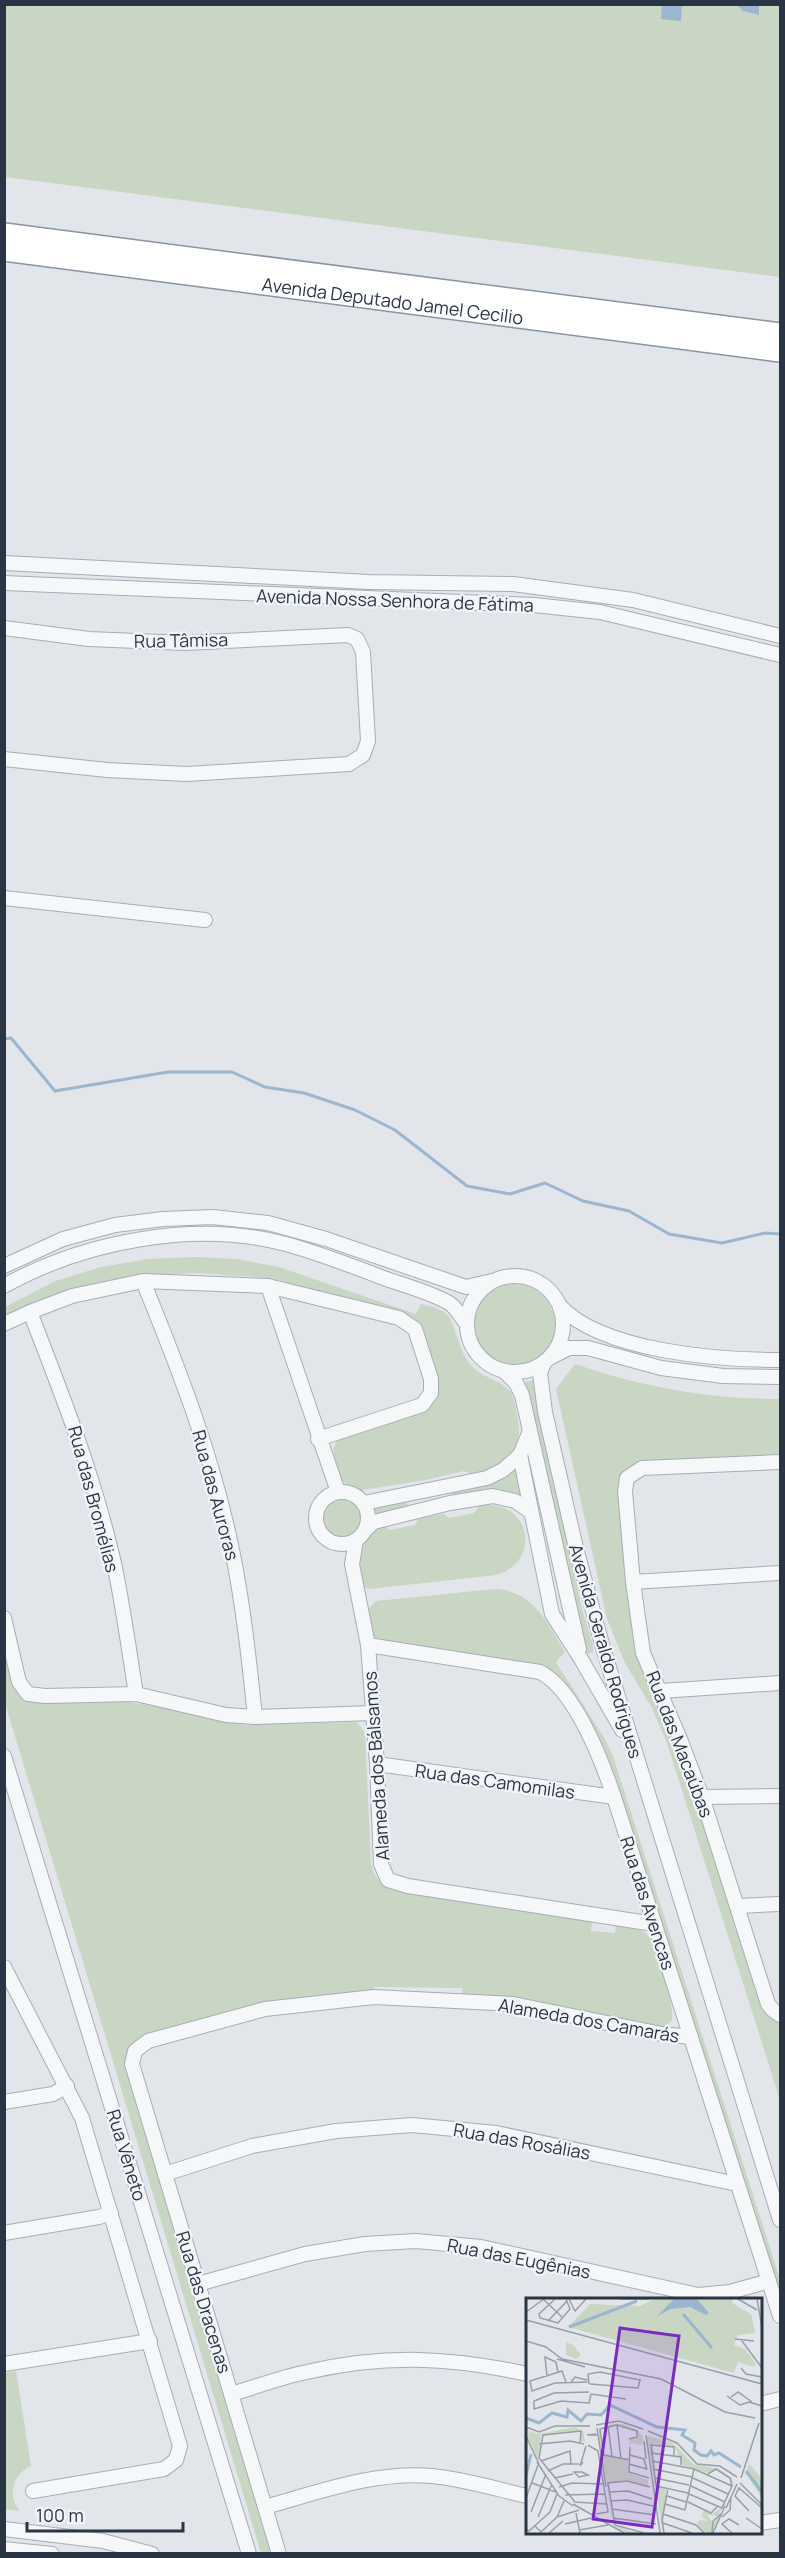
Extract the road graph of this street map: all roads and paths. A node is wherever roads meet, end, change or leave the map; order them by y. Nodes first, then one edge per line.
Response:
1 (4, 234) edge
2 (4, 250) edge
3 (780, 334) edge
4 (780, 351) edge
5 (4, 564) edge
6 (4, 583) edge
7 (4, 628) edge
8 (780, 636) edge
9 (780, 655) edge
10 (4, 759) edge
11 (4, 898) edge
12 (205, 920) dead end
13 (4, 1266) edge
14 (143, 1281) junction
15 (492, 1281) junction
16 (4, 1286) edge
17 (268, 1286) junction
18 (560, 1306) junction
19 (30, 1311) junction
20 (466, 1323) junction
21 (4, 1324) edge
22 (780, 1360) edge
23 (547, 1361) junction
24 (506, 1372) junction
25 (780, 1377) edge
26 (530, 1431) junction
27 (318, 1438) junction
28 (520, 1455) junction
29 (780, 1462) edge
30 (446, 1486) junction
31 (338, 1492) junction
32 (411, 1494) junction
33 (364, 1503) junction
34 (450, 1503) junction
35 (414, 1512) junction
36 (531, 1512) junction
37 (366, 1530) junction
38 (356, 1540) junction
39 (336, 1543) junction
40 (352, 1564) junction
41 (780, 1573) edge
42 (633, 1582) junction
43 (4, 1618) edge
44 (368, 1645) junction
45 (603, 1648) junction
46 (581, 1659) junction
47 (780, 1683) edge
48 (660, 1691) junction
49 (136, 1694) junction
50 (373, 1713) junction
51 (255, 1717) junction
52 (4, 1756) edge
53 (377, 1764) junction
54 (647, 1793) junction
55 (780, 1796) edge
56 (614, 1797) junction
57 (702, 1797) junction
58 (780, 1904) edge
59 (738, 1906) junction
60 (654, 1924) junction
61 (5, 1967) edge
62 (780, 2015) edge
63 (691, 2037) junction
64 (135, 2051) joint
65 (67, 2086) junction
66 (4, 2102) edge
67 (165, 2174) junction
68 (737, 2184) junction
69 (111, 2212) junction
70 (780, 2220) edge
71 (4, 2233) edge
72 (769, 2281) junction
73 (198, 2284) junction
74 (780, 2316) edge
75 (150, 2341) junction
76 (4, 2364) edge
77 (526, 2374) edge
78 (231, 2394) junction
79 (780, 2399) edge
80 (761, 2404) edge
81 (33, 2491) dead end
82 (526, 2496) edge
83 (265, 2506) junction
84 (780, 2520) edge
85 (761, 2523) edge
86 (4, 2529) edge
87 (113, 2548) edge
88 (4, 2549) edge
89 (36, 2553) edge
90 (52, 2553) edge
91 (152, 2553) edge
92 (249, 2553) edge
93 (279, 2553) edge

1 - 3 highway, Avenida Deputado Jamel Cecilio
2 - 4 highway, Avenida Deputado Jamel Cecilio
5 - 8 street, Avenida Nossa Senhora de Fátima
6 - 9 street, Avenida Nossa Senhora de Fátima
7 - 10 street, Rua Tâmisa
11 - 12 street
13 - 15 street
14 - 17 street
14 - 19 street
14 - 51 street, Rua das Auroras
15 - 18 street
15 - 20 street
16 - 20 street
17 - 27 street
17 - 27 street
18 - 22 street
18 - 23 street
19 - 21 street
19 - 49 street, Rua das Bromélias
20 - 24 street
23 - 24 street
23 - 25 street
23 - 45 street, Avenida Geraldo Rodrigues
24 - 26 street, Avenida Geraldo Rodrigues
26 - 28 street
26 - 46 street, Avenida Geraldo Rodrigues
27 - 31 street
28 - 30 street
28 - 36 street, Avenida Geraldo Rodrigues
29 - 42 street, Rua das Macaúbas
30 - 32 street
30 - 34 street
31 - 33 street
31 - 39 street, Alameda dos Bálsamos
32 - 33 street
32 - 35 street
33 - 37 street
34 - 35 street
34 - 36 street
35 - 37 street
36 - 46 street, Avenida Geraldo Rodrigues
37 - 38 street
38 - 39 street
38 - 40 street, Alameda dos Bálsamos
39 - 40 street, Alameda dos Bálsamos
40 - 44 street, Alameda dos Bálsamos
41 - 42 street
42 - 48 street, Rua das Macaúbas
43 - 49 street
44 - 50 street, Alameda dos Bálsamos
44 - 56 street, Rua das Avencas
45 - 46 street
45 - 54 street, Avenida Geraldo Rodrigues
46 - 54 street, Avenida Geraldo Rodrigues
47 - 48 street
48 - 57 street, Rua das Macaúbas
49 - 51 street
50 - 51 street
50 - 53 street, Alameda dos Bálsamos
52 - 92 street, Rua Vêneto
53 - 56 street, Rua das Camomilas
53 - 60 street, Alameda dos Bálsamos
54 - 70 street, Rua das Avencas
55 - 57 street
56 - 60 street, Rua das Avencas
57 - 59 street, Rua das Macaúbas
58 - 59 street
59 - 62 street, Rua das Macaúbas
60 - 63 street, Rua das Avencas
61 - 65 street
63 - 64 street, Alameda dos Camarás
63 - 68 street, Rua das Avencas
64 - 67 street, Rua das Dracenas
65 - 66 street
65 - 69 street
67 - 68 street, Rua das Rosálias
67 - 73 street, Rua das Dracenas
68 - 72 street, Rua das Avencas
69 - 71 street
69 - 75 street
72 - 73 street, Rua das Eugênias
72 - 74 street, Rua das Avencas
73 - 78 street, Rua das Dracenas
75 - 76 street
75 - 81 street
77 - 78 street
78 - 83 street, Rua das Dracenas
79 - 80 street
82 - 83 street
83 - 93 street, Rua das Dracenas
84 - 85 street
86 - 87 street
87 - 91 street
88 - 89 street
89 - 90 street

